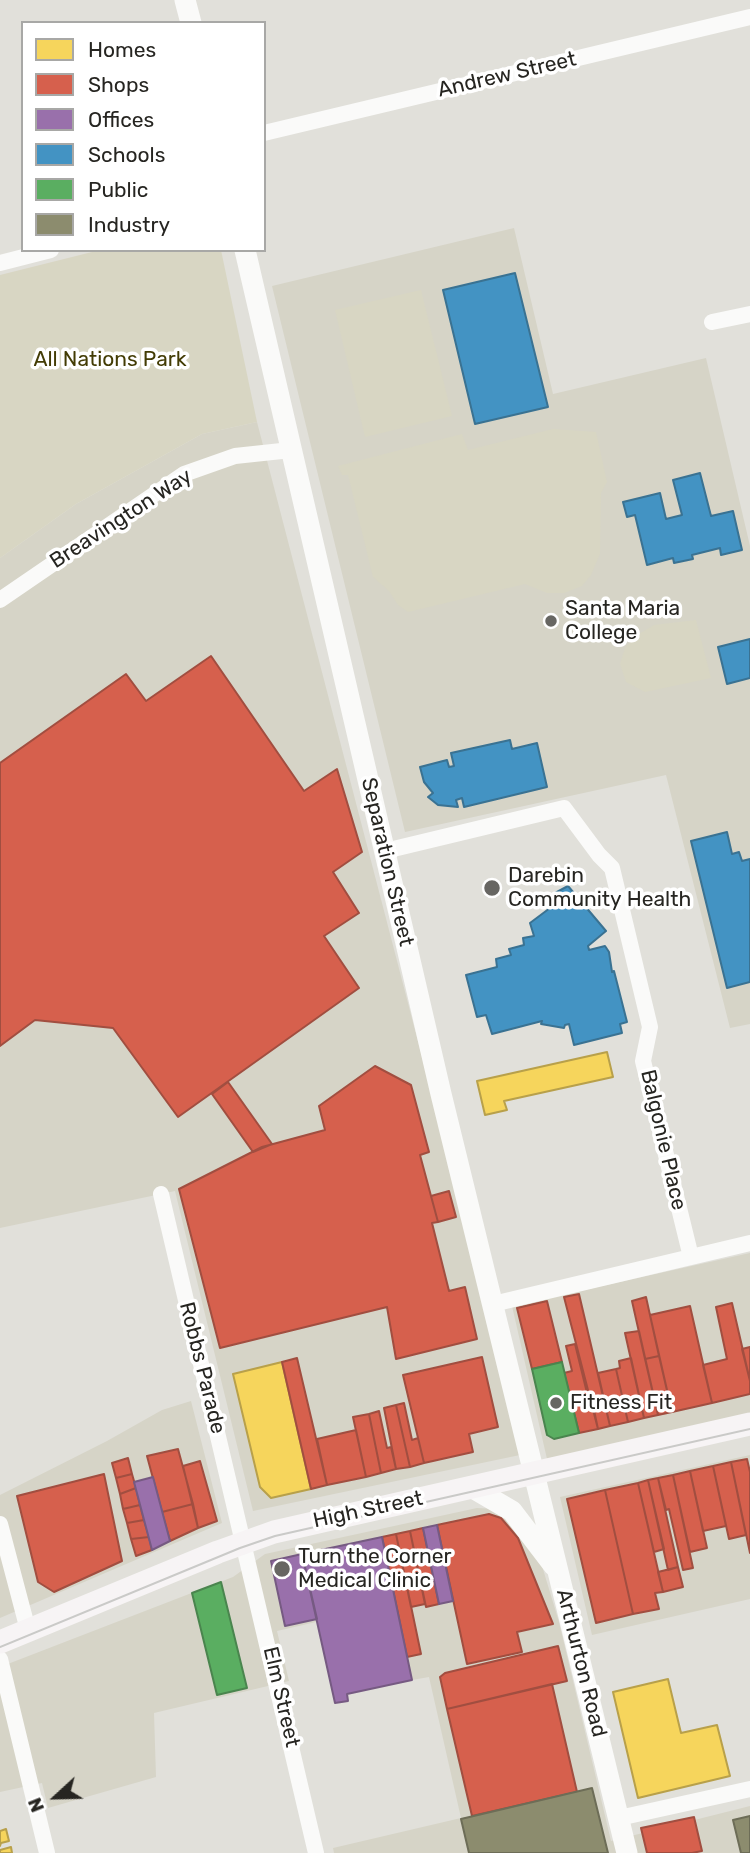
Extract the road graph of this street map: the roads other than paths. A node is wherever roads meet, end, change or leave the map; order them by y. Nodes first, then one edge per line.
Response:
1 (185, 0) edge
2 (750, 17) edge
3 (190, 21) edge
4 (266, 133) edge
5 (42, 252) edge
6 (245, 252) edge
7 (0, 262) edge
8 (750, 314) edge
9 (712, 323) dead end
10 (291, 450) junction
11 (0, 600) edge
12 (384, 852) junction
13 (160, 1194) dead end
14 (750, 1243) edge
15 (691, 1257) junction
16 (493, 1304) junction
17 (750, 1424) edge
18 (535, 1473) junction
19 (471, 1488) junction
20 (0, 1524) edge
21 (244, 1542) junction
22 (559, 1573) junction
23 (28, 1630) junction
24 (0, 1642) edge
25 (0, 1659) edge
26 (750, 1789) edge
27 (619, 1818) junction
28 (47, 1853) edge
29 (316, 1853) edge
30 (627, 1853) edge

1 - 3 street
2 - 4 street, Andrew Street
5 - 7 street
6 - 10 street, Separation Street
8 - 9 street
10 - 11 street, Breavington Way
10 - 12 street, Separation Street
12 - 15 street, Balgonie Place
12 - 16 street, Separation Street
13 - 21 street, Robbs Parade
14 - 15 street
15 - 16 street
16 - 18 street, Separation Street
17 - 18 main road, High Street
18 - 19 main road, High Street
18 - 22 street, Arthurton Road
19 - 21 main road, High Street
19 - 22 street
20 - 23 street
21 - 23 main road, High Street
21 - 29 street, Elm Street
22 - 27 street, Arthurton Road
23 - 24 main road, High Street
25 - 28 street
26 - 27 street
27 - 30 street, Arthurton Road

